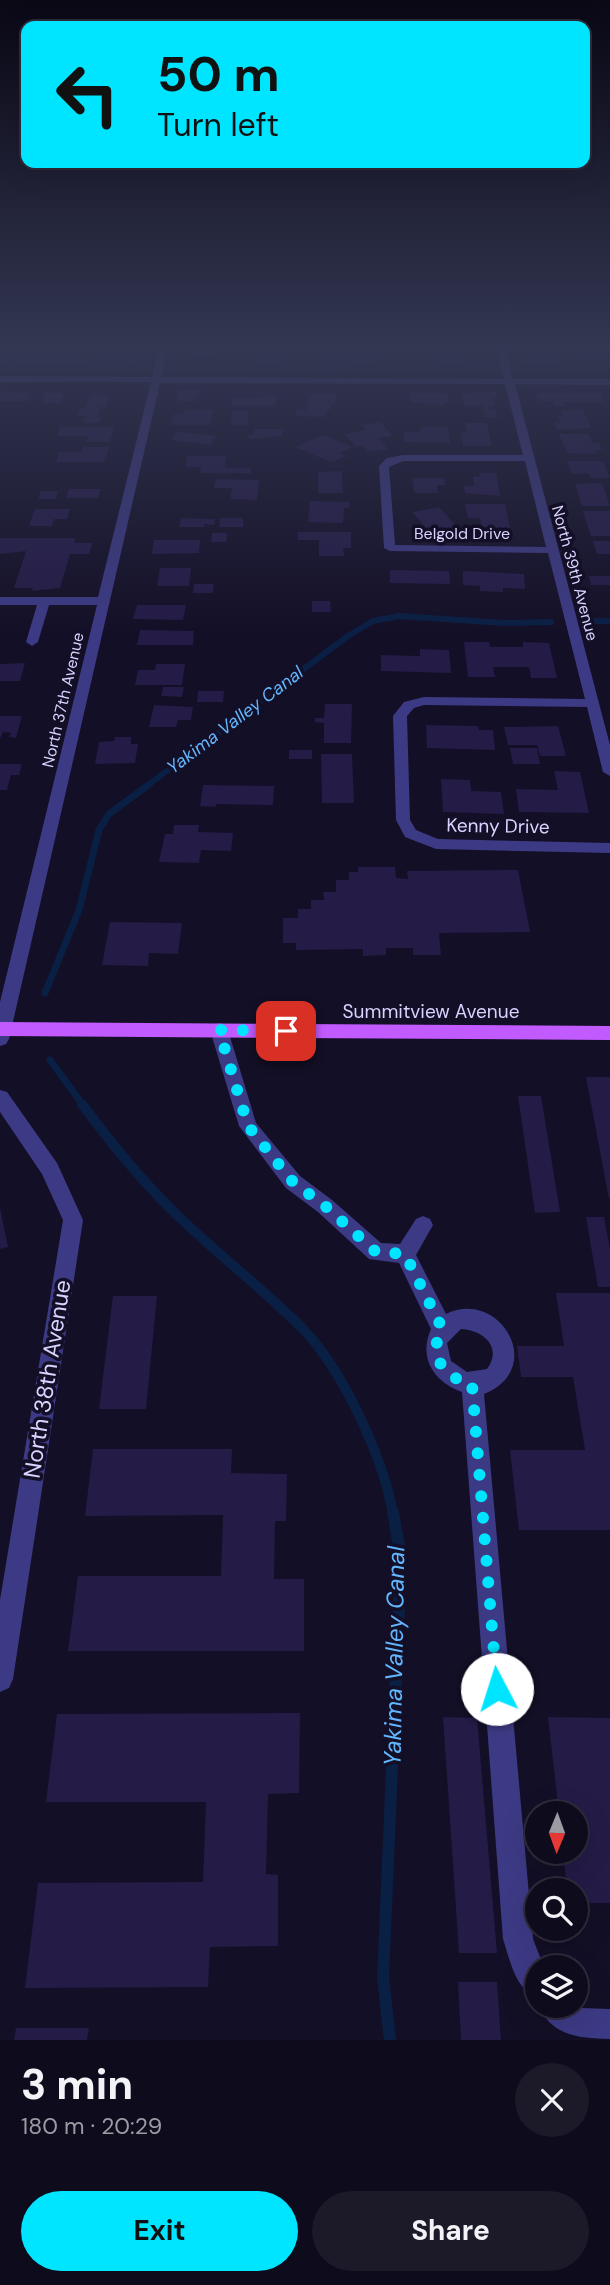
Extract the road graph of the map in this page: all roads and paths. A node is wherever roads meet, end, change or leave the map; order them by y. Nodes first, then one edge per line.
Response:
1 (143, 444) edge
2 (525, 444) edge
3 (528, 458) junction
4 (553, 550) junction
5 (0, 601) edge
6 (44, 601) junction
7 (105, 601) junction
8 (32, 642) dead end
9 (592, 703) junction
10 (610, 772) edge
11 (610, 848) edge
12 (219, 1030) junction
13 (1, 1033) edge
14 (610, 1033) edge
15 (0, 1097) edge
16 (423, 1225) dead end
17 (405, 1254) junction
18 (442, 1328) junction
19 (472, 1384) junction
20 (0, 1679) edge
21 (525, 1961) edge
22 (583, 2018) edge
23 (610, 2024) edge

1 - 7 street, North 37th Avenue
2 - 3 street, North 39th Avenue
3 - 4 street, North 39th Avenue
3 - 4 street, Belgold Drive
4 - 9 street, North 39th Avenue
5 - 6 street
6 - 7 street
6 - 8 street
7 - 13 street, North 37th Avenue
9 - 10 street, North 39th Avenue
9 - 11 street, Kenny Drive
12 - 13 main road, Summitview Avenue
12 - 14 main road, Summitview Avenue
12 - 17 street
15 - 20 street, North 38th Avenue
16 - 17 street
17 - 18 street
18 - 19 street
18 - 19 street
19 - 21 street
22 - 23 street

